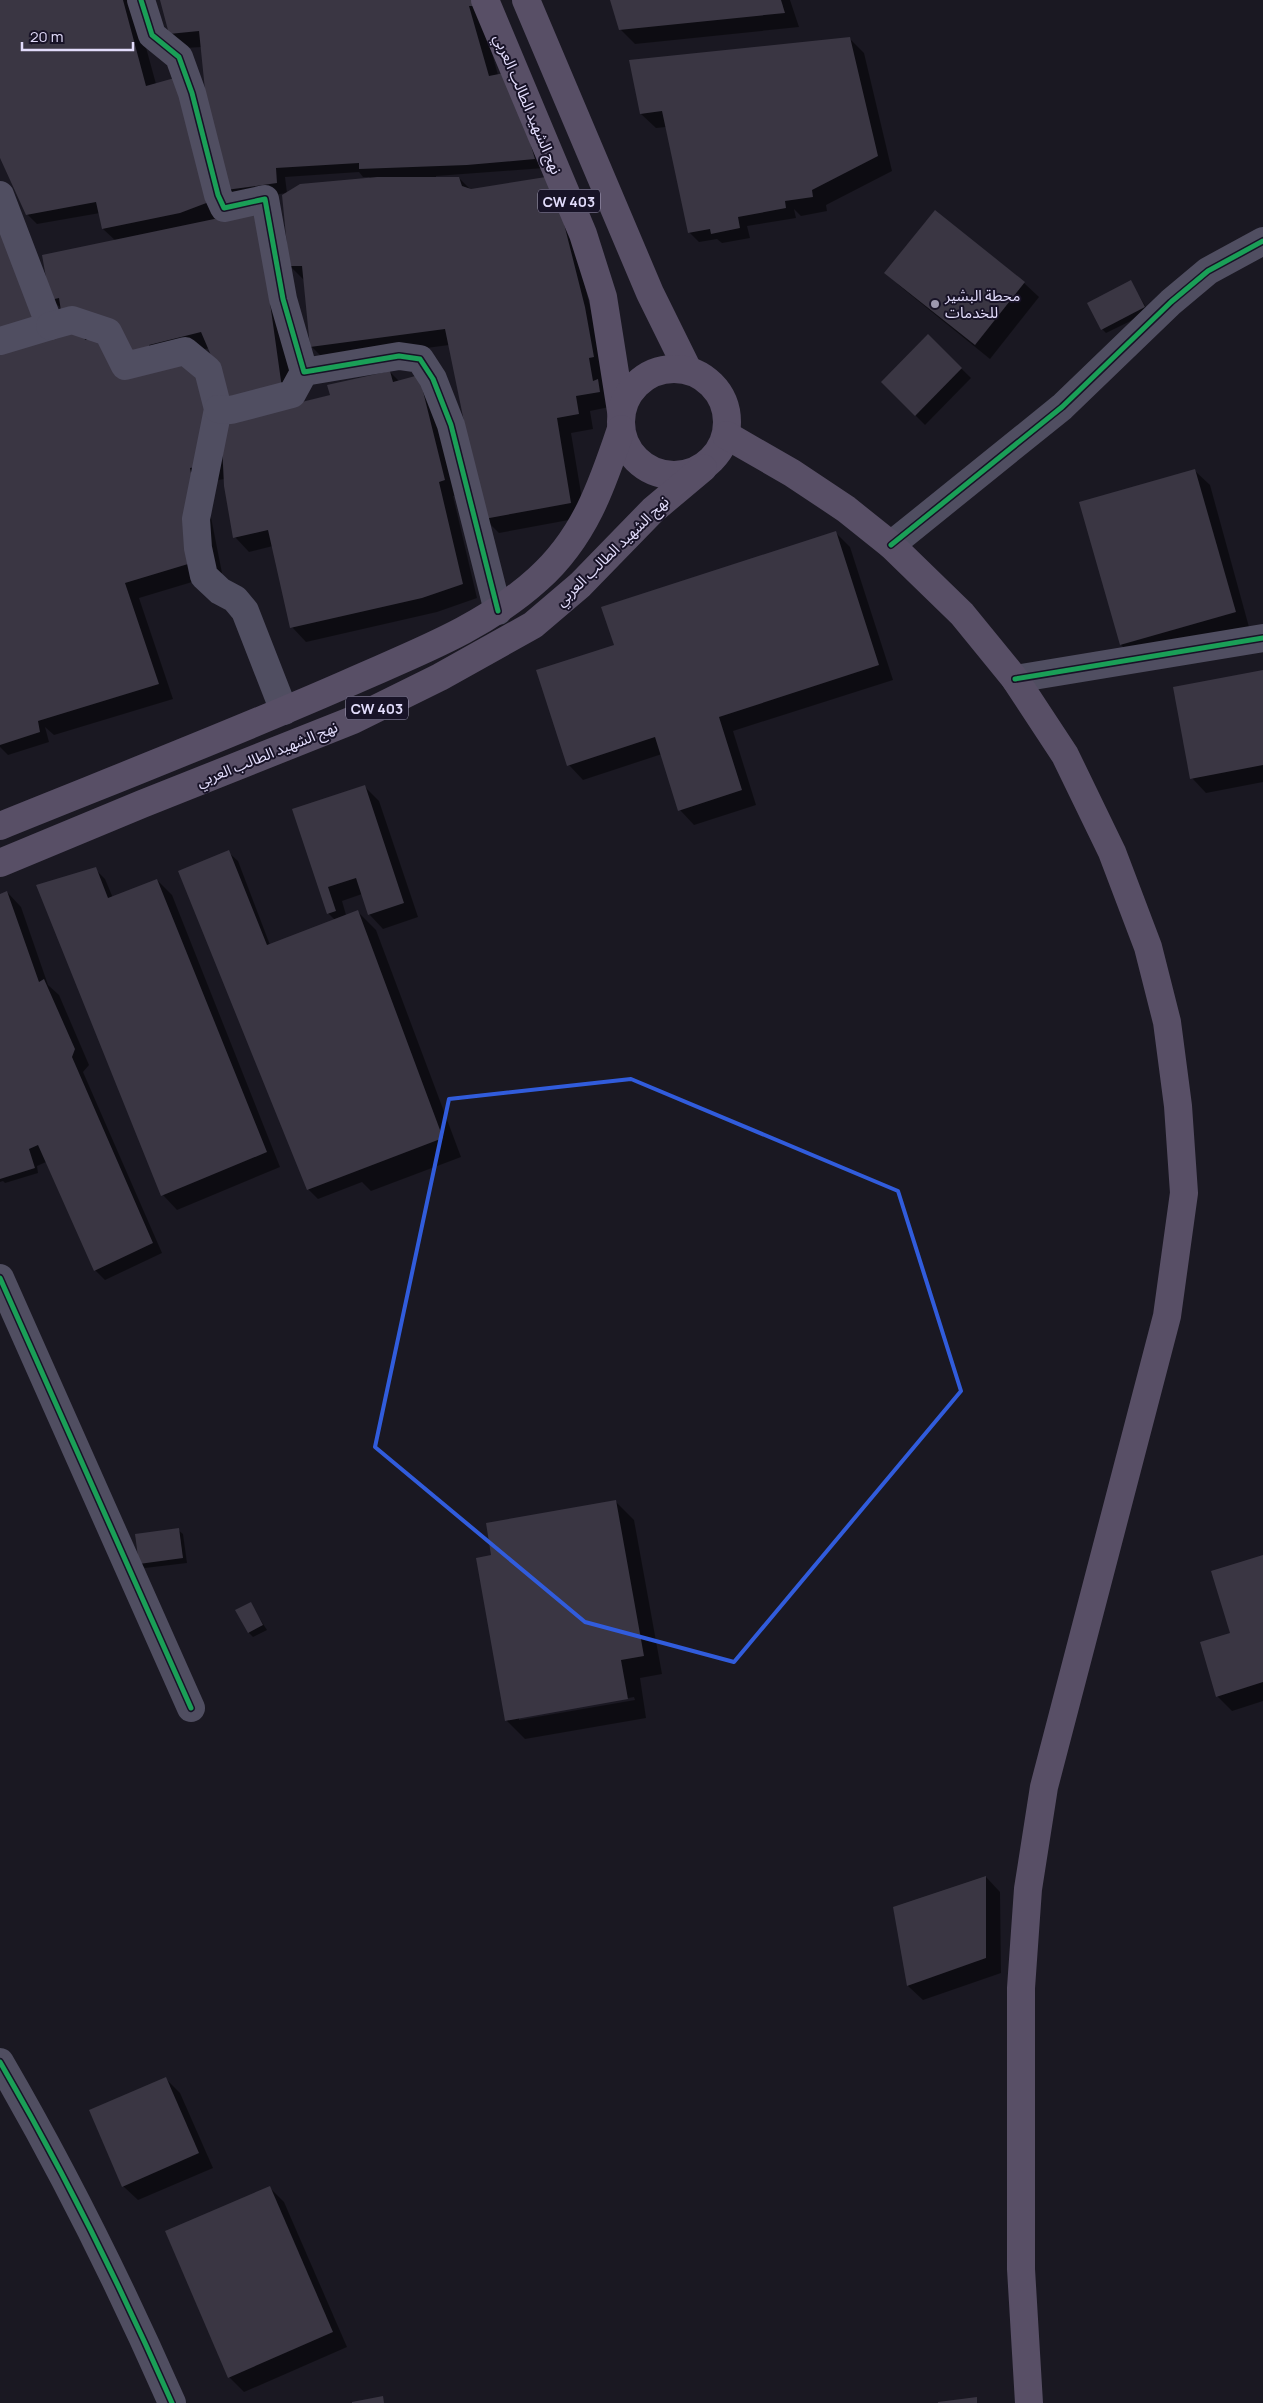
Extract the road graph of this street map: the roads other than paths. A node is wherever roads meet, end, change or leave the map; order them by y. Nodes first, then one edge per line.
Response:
1 (141, 0) edge
2 (485, 0) edge
3 (526, 0) edge
4 (0, 195) edge
5 (1263, 241) edge
6 (50, 326) junction
7 (0, 341) edge
8 (688, 370) junction
9 (304, 372) junction
10 (218, 409) junction
11 (621, 420) junction
12 (726, 435) junction
13 (702, 468) junction
14 (891, 545) junction
15 (498, 611) junction
16 (1263, 638) edge
17 (1015, 680) junction
18 (284, 711) junction
19 (0, 826) edge
20 (0, 863) edge
21 (0, 1278) edge
22 (191, 1708) dead end
23 (0, 2062) edge
24 (172, 2403) edge
25 (1029, 2403) edge

1 - 9 street
2 - 11 main road, نهج الشهيد الطالب العربي / CW 403
3 - 8 main road, CW 403
4 - 6 street
5 - 14 street
6 - 7 street
6 - 10 street
8 - 11 main road
8 - 12 main road
9 - 10 street
9 - 15 street
10 - 18 street
11 - 13 main road
11 - 15 main road, نهج الشهيد الطالب العربي / CW 403
12 - 13 main road
12 - 14 main road
13 - 20 main road, نهج الشهيد الطالب العربي / CW 403
14 - 17 main road
15 - 18 main road, نهج الشهيد الطالب العربي / CW 403
16 - 17 street
17 - 25 main road
18 - 19 main road, نهج الشهيد الطالب العربي / CW 403
21 - 22 street
23 - 24 street

